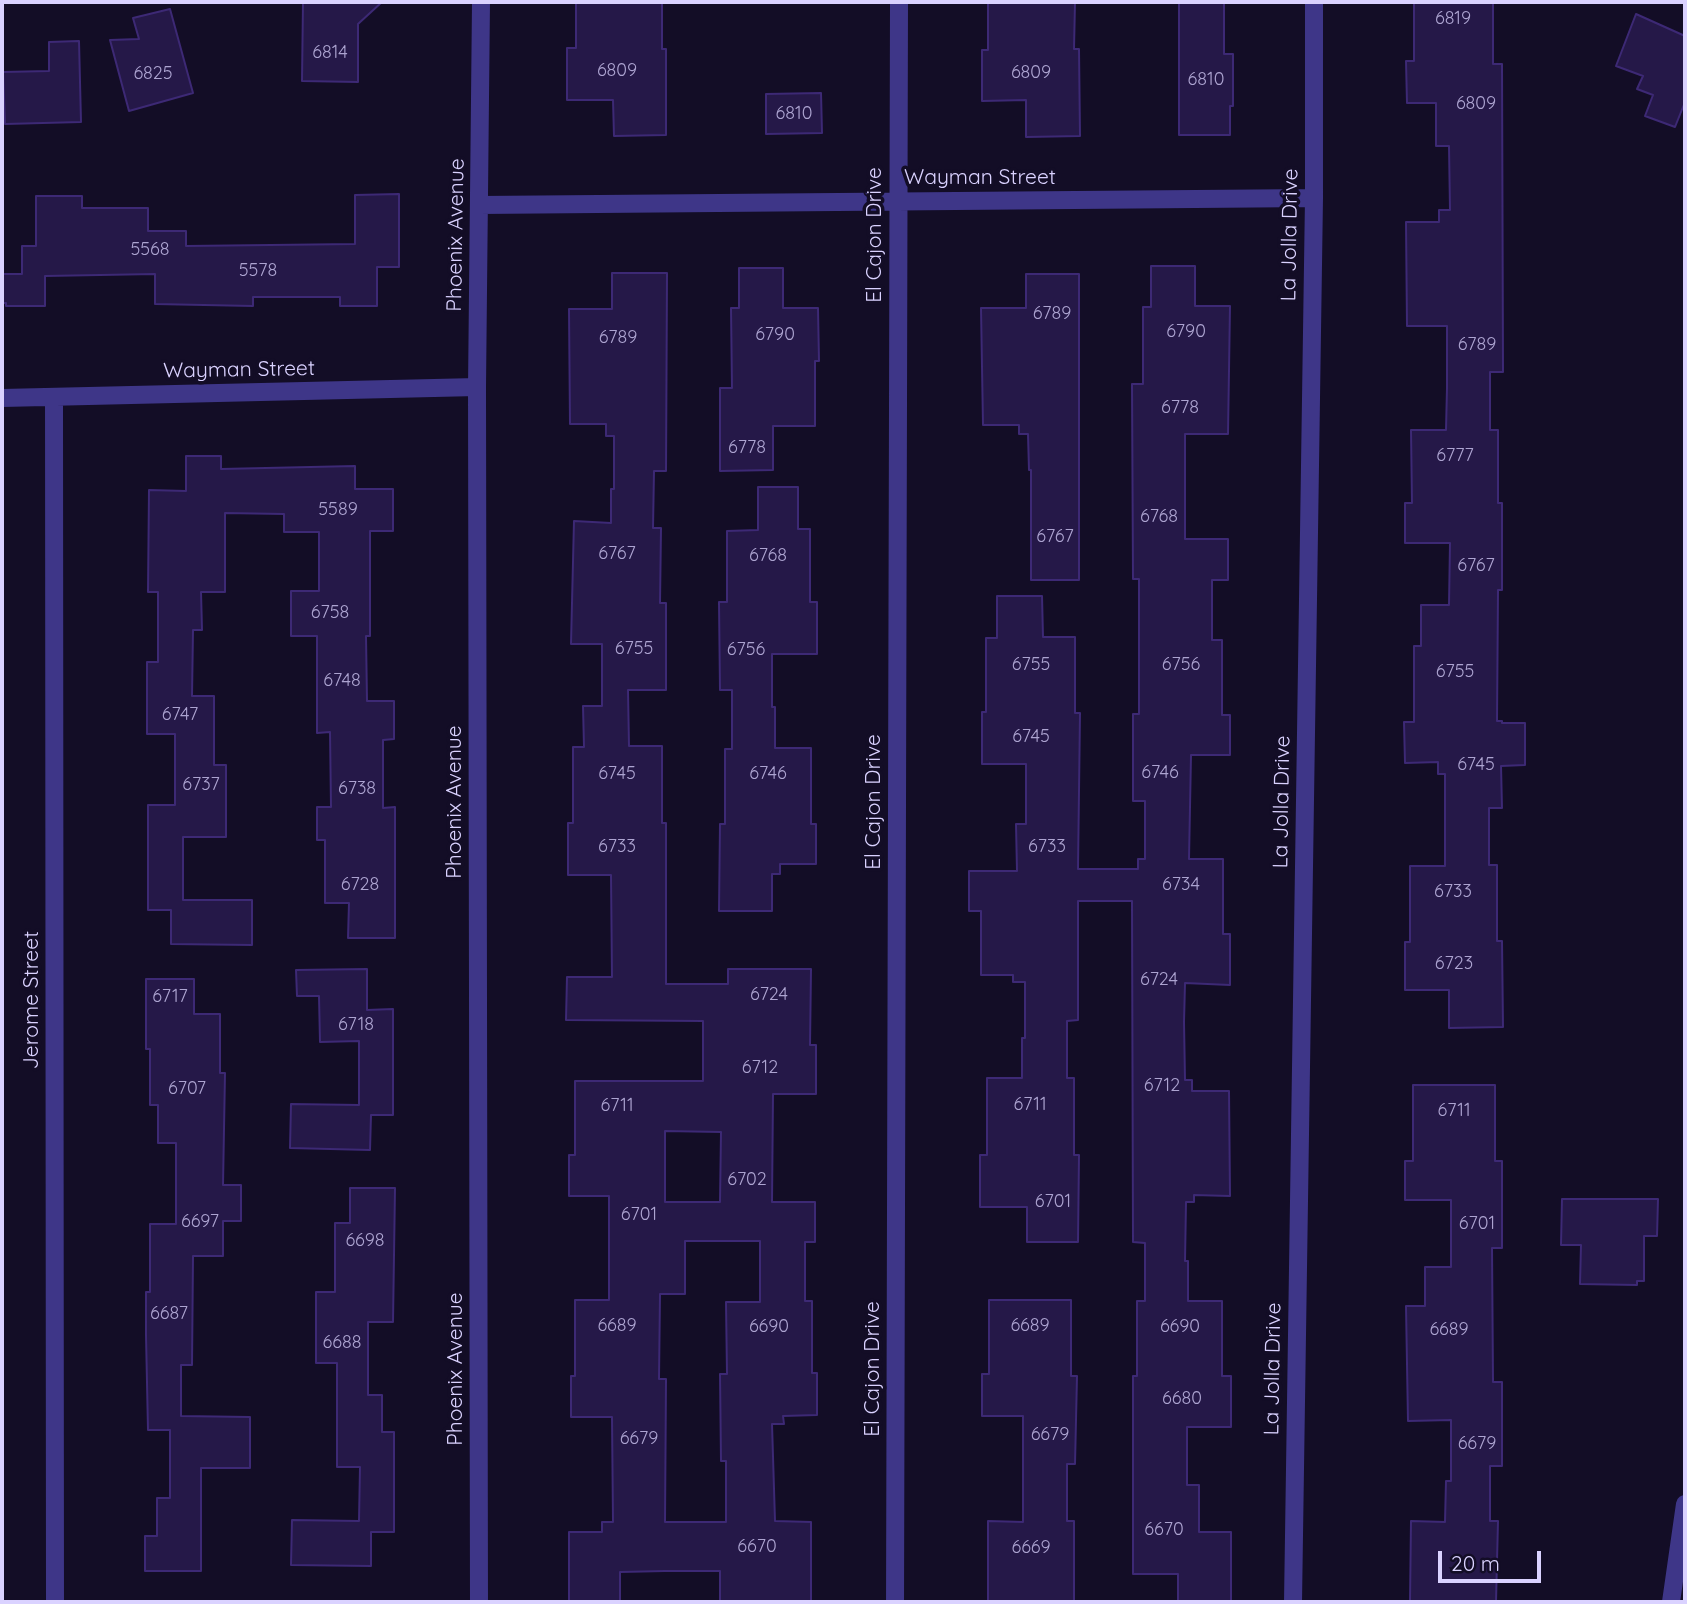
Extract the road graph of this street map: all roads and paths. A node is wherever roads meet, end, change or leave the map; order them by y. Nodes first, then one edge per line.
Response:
1 (481, 2) edge
2 (899, 2) edge
3 (1314, 2) edge
4 (1314, 198) junction
5 (898, 201) junction
6 (480, 205) junction
7 (477, 387) junction
8 (54, 397) junction
9 (2, 398) edge
10 (1685, 1504) edge
11 (55, 1602) edge
12 (479, 1602) edge
13 (895, 1602) edge
14 (1293, 1602) edge
15 (1671, 1602) edge

1 - 6 street, Phoenix Avenue
2 - 5 street, El Cajon Drive
3 - 4 street, La Jolla Drive
4 - 5 street, Wayman Street
4 - 14 street, La Jolla Drive
5 - 6 street, Wayman Street
5 - 13 street, El Cajon Drive
6 - 7 street, Phoenix Avenue
7 - 8 street, Wayman Street
7 - 12 street, Phoenix Avenue
8 - 9 street, Wayman Street
8 - 11 street, Jerome Street
10 - 15 street

